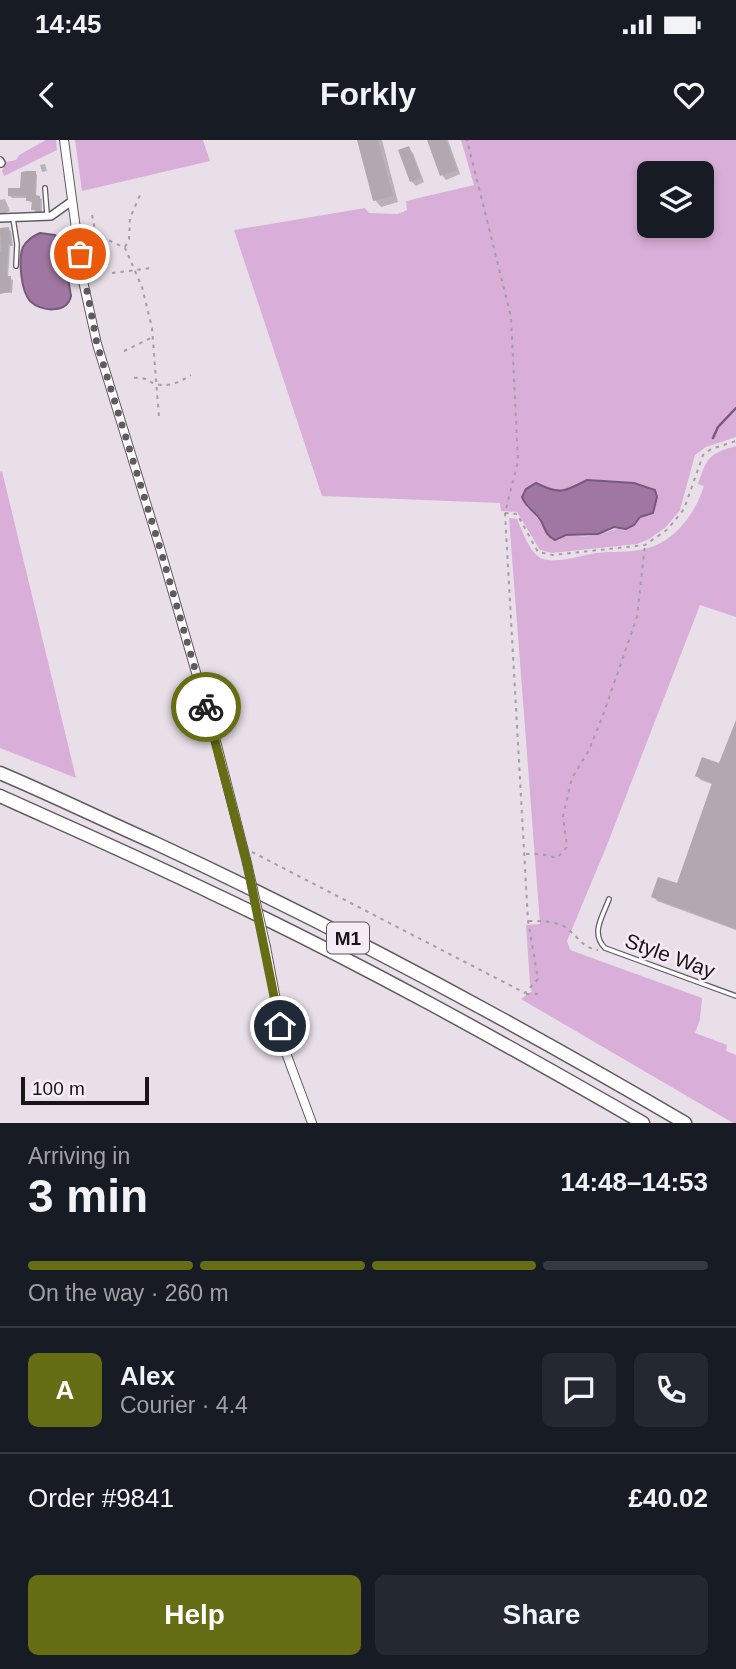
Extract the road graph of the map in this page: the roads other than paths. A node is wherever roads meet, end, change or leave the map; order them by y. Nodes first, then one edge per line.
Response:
1 (64, 140) edge
2 (45, 188) dead end
3 (72, 201) junction
4 (47, 217) junction
5 (0, 218) edge
6 (13, 218) junction
7 (16, 266) dead end
8 (0, 773) edge
9 (0, 796) edge
10 (609, 899) dead end
11 (736, 996) edge
12 (312, 1123) edge
13 (643, 1123) edge
14 (685, 1123) edge

1 - 3 street
2 - 4 lane
3 - 4 street
3 - 12 street, bridge
4 - 6 street
5 - 6 street
6 - 7 lane
8 - 14 highway, M1
9 - 13 highway, M1
10 - 11 lane, Style Way

